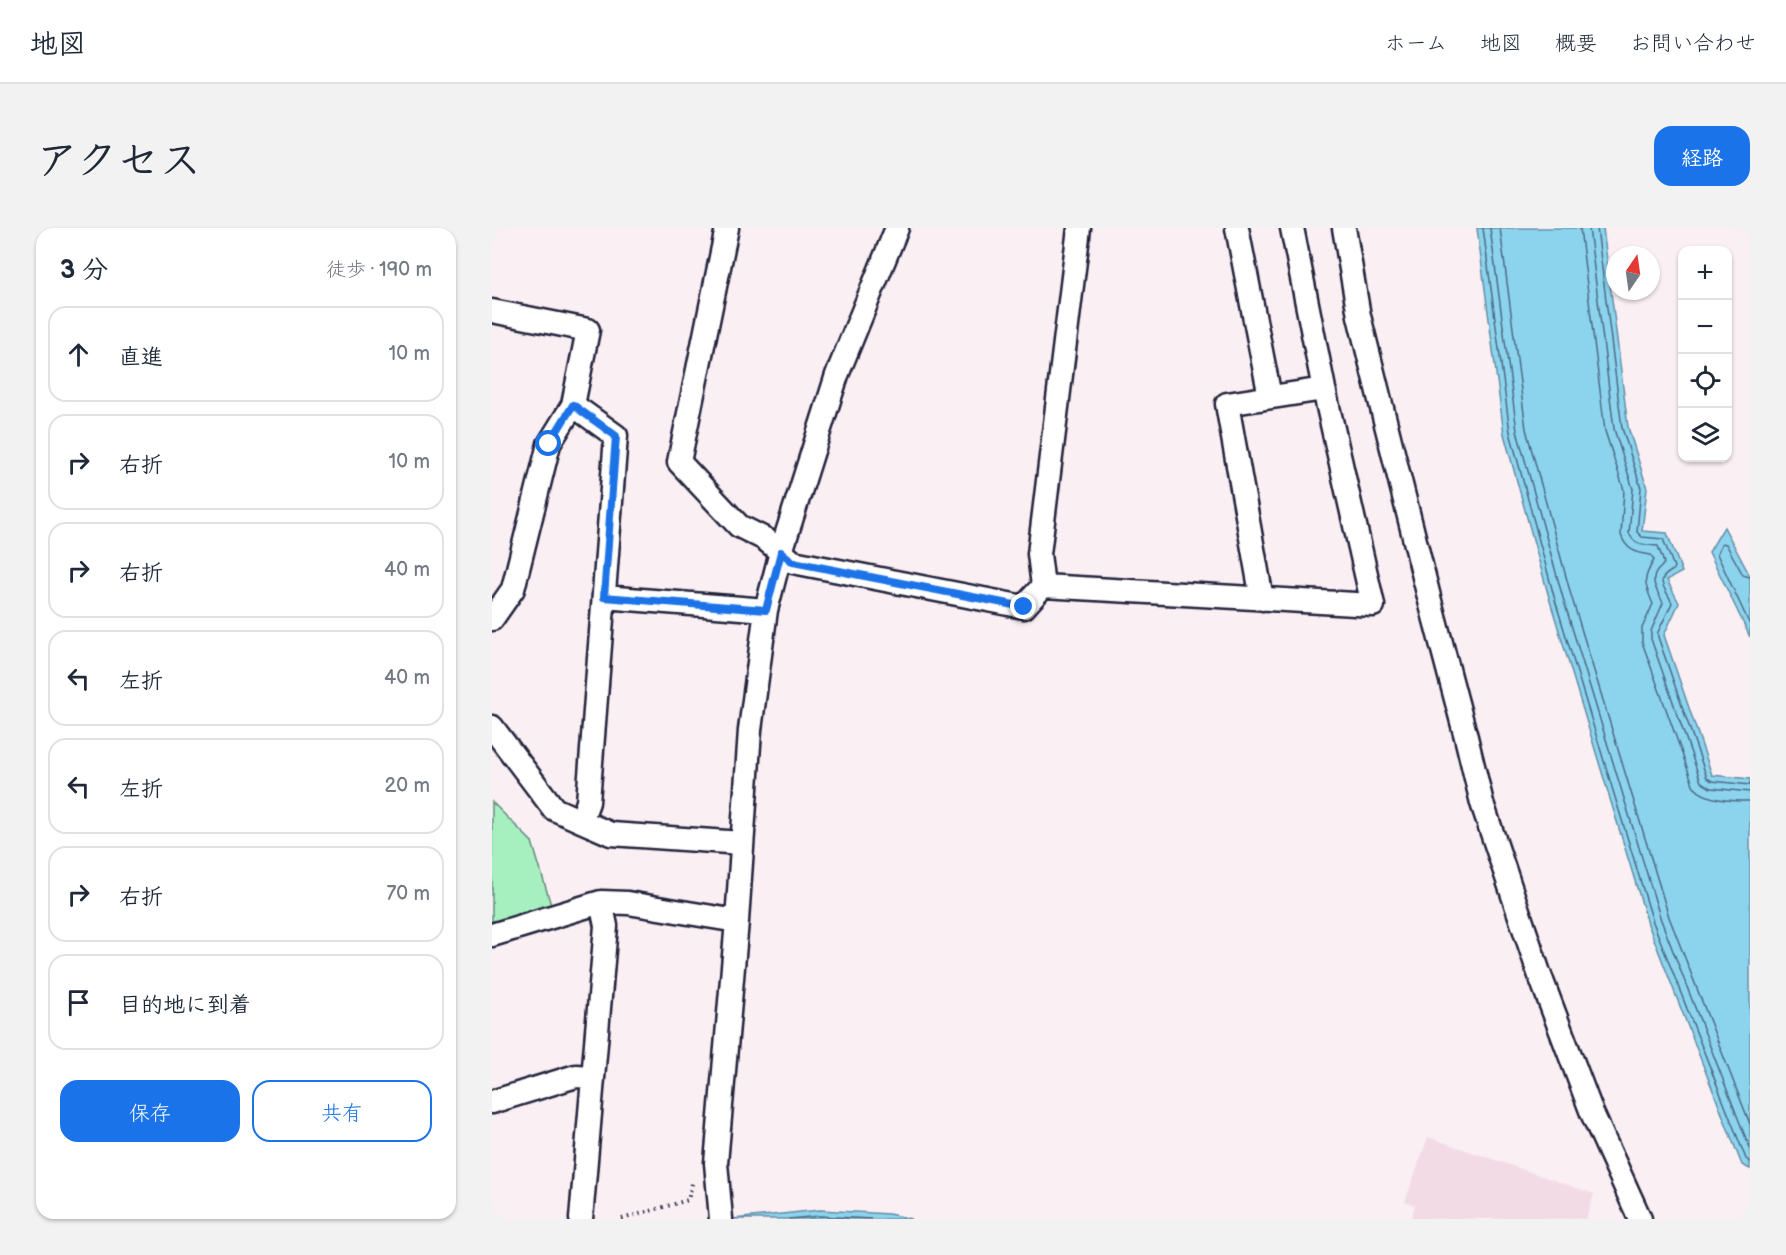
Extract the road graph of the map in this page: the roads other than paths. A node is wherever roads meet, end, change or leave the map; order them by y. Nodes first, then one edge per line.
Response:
1 (727, 228) edge
2 (897, 228) edge
3 (1079, 228) edge
4 (1237, 228) edge
5 (1292, 228) edge
6 (1344, 228) edge
7 (492, 311) edge
8 (1324, 389) junction
9 (1270, 398) junction
10 (573, 405) junction
11 (781, 552) junction
12 (1042, 586) junction
13 (604, 597) junction
14 (1262, 598) junction
15 (766, 610) junction
16 (492, 620) edge
17 (492, 727) edge
18 (581, 821) junction
19 (742, 843) junction
20 (601, 902) junction
21 (737, 921) junction
22 (492, 935) edge
23 (592, 1077) junction
24 (492, 1102) edge
25 (720, 1213) edge
26 (581, 1219) edge
27 (1640, 1219) edge

1 - 11 street
2 - 11 street
3 - 12 street
4 - 9 street
5 - 8 street
6 - 27 street
7 - 10 street
8 - 9 street
8 - 14 street
9 - 14 street
10 - 13 street
10 - 16 street
11 - 12 street
11 - 15 street
12 - 14 street
13 - 15 street
13 - 18 street
15 - 19 street
17 - 18 street
18 - 19 street
19 - 21 street
20 - 21 street
20 - 22 street
20 - 23 street
21 - 25 street
23 - 24 street
23 - 26 street

